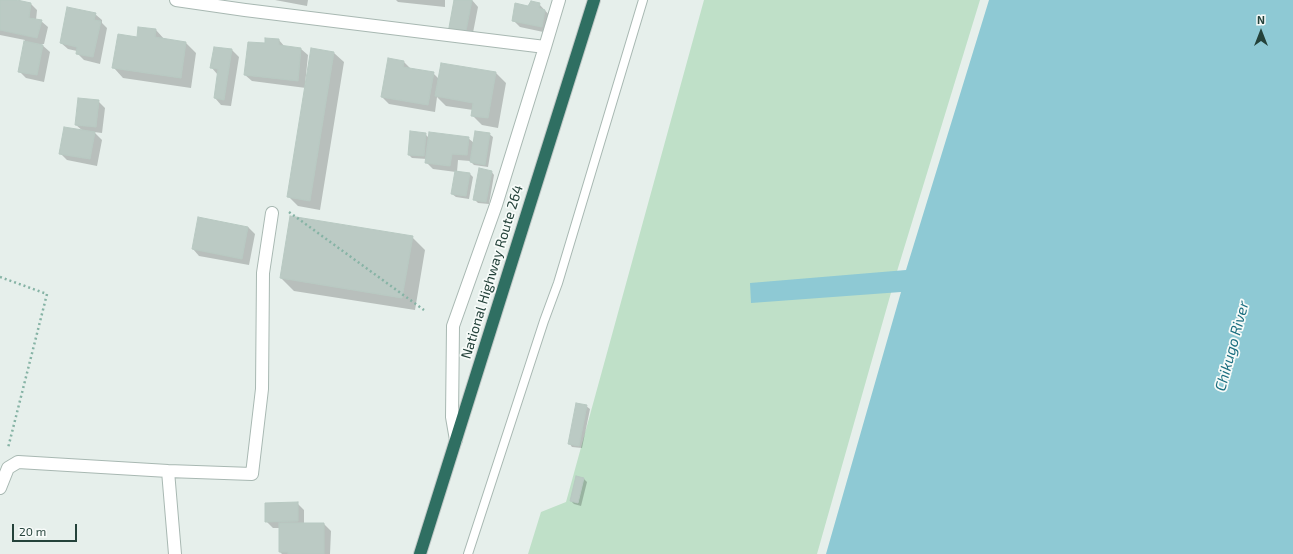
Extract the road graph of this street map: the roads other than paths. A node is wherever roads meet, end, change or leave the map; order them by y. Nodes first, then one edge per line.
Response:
1 (176, 0) edge
2 (559, 0) edge
3 (594, 0) edge
4 (643, 0) edge
5 (545, 47) junction
6 (272, 213) dead end
7 (456, 440) junction
8 (168, 471) junction
9 (0, 488) edge
10 (175, 554) edge
11 (420, 554) edge
12 (468, 554) edge

1 - 5 street
2 - 5 street
3 - 7 highway, National Highway Route 264
4 - 12 lane
5 - 7 street
6 - 8 street
7 - 11 highway, National Highway Route 264
8 - 9 street
8 - 10 street

